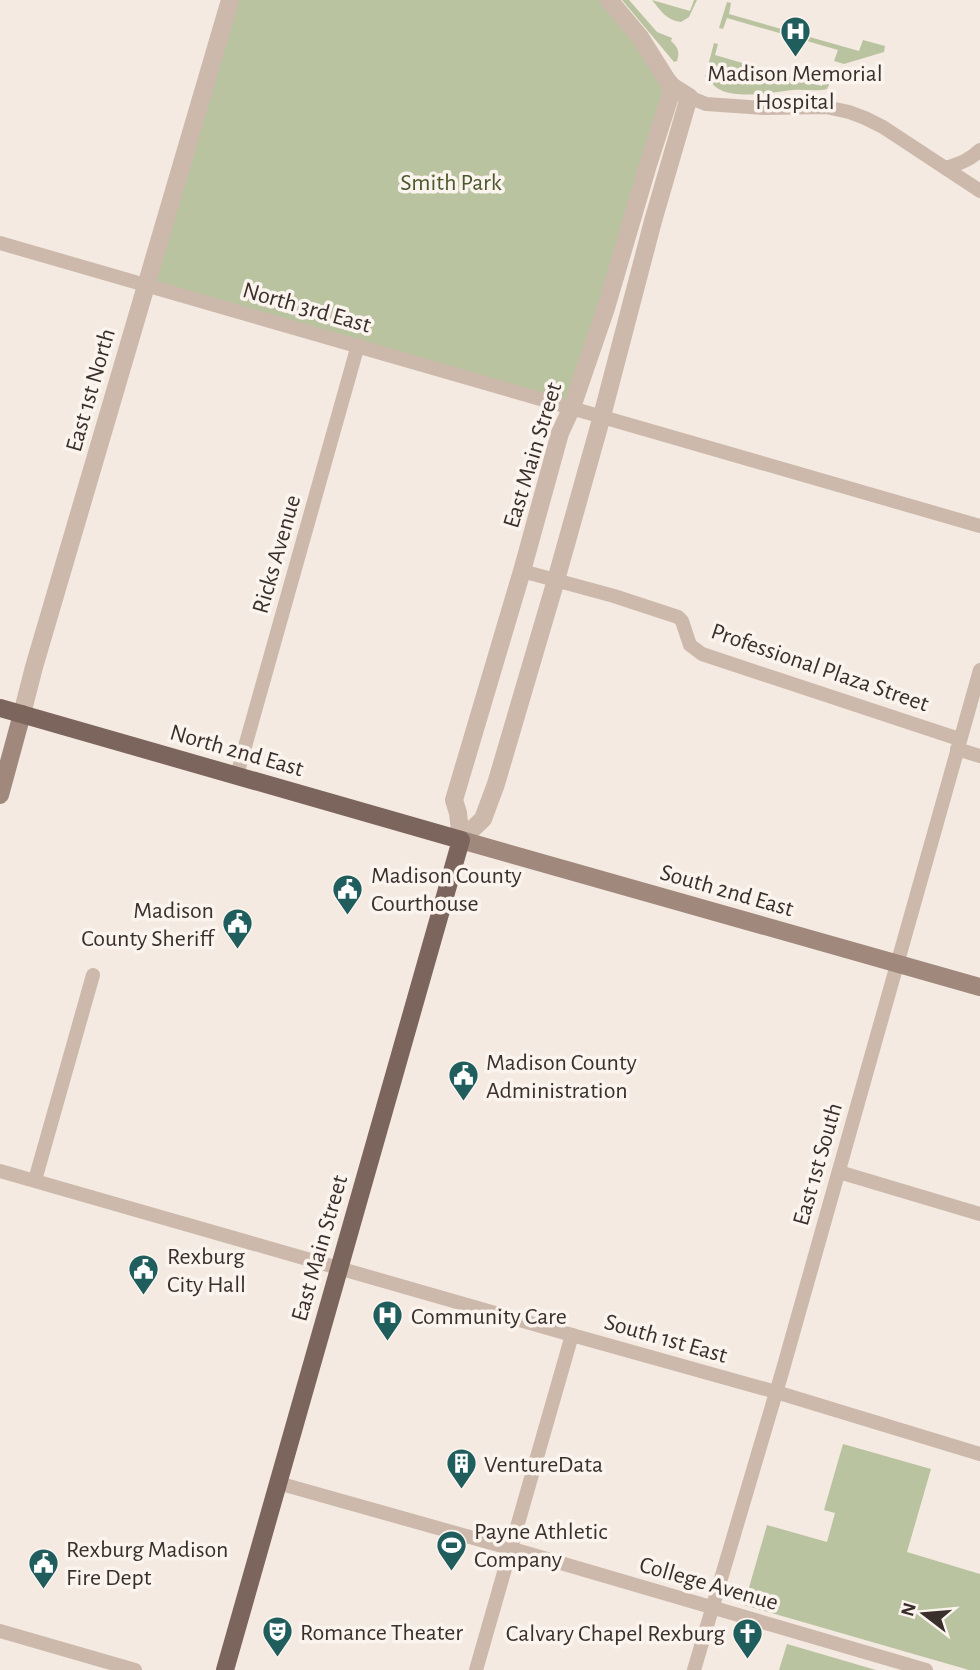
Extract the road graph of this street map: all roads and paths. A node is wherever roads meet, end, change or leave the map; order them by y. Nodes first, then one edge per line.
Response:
1 (230, 0) edge
2 (610, 0) edge
3 (673, 87) junction
4 (689, 97) junction
5 (980, 150) edge
6 (945, 168) junction
7 (980, 191) edge
8 (0, 243) edge
9 (146, 284) junction
10 (358, 345) junction
11 (572, 407) junction
12 (601, 416) junction
13 (980, 526) edge
14 (522, 571) junction
15 (556, 580) junction
16 (980, 670) edge
17 (0, 708) edge
18 (22, 714) junction
19 (958, 744) junction
20 (980, 756) edge
21 (237, 775) junction
22 (0, 794) edge
23 (461, 839) junction
24 (896, 963) junction
25 (93, 975) dead end
26 (980, 987) edge
27 (0, 1171) edge
28 (839, 1172) junction
29 (35, 1181) junction
30 (980, 1214) edge
31 (340, 1267) junction
32 (572, 1335) junction
33 (776, 1392) junction
34 (980, 1454) edge
35 (278, 1483) junction
36 (512, 1549) junction
37 (712, 1608) junction
38 (0, 1631) edge
39 (135, 1670) edge
40 (225, 1670) edge
41 (477, 1670) edge
42 (694, 1670) edge
43 (926, 1670) edge

1 - 9 street, East 1st North
2 - 3 street
3 - 4 street
3 - 11 street, East Main Street
4 - 6 street
4 - 12 street, East Main Street
5 - 6 street
6 - 7 street
8 - 9 street, North 3rd East
9 - 10 street, North 3rd East
9 - 18 street, East 1st North
10 - 11 street, North 3rd East
10 - 21 street, Ricks Avenue
11 - 12 street, North 3rd East
11 - 14 street, East Main Street
12 - 13 street, North 3rd East
12 - 15 street, East Main Street
14 - 15 street, Professional Plaza Street
14 - 23 street, East Main Street
15 - 19 street, Professional Plaza Street
15 - 23 street, East Main Street
16 - 19 street, East 1st South
17 - 18 main road, North 2nd East
18 - 21 main road, North 2nd East
18 - 22 main road, East 1st North
19 - 20 street, Professional Plaza Street
19 - 24 street, East 1st South
21 - 23 main road, North 2nd East
23 - 24 main road, South 2nd East
23 - 31 main road, East Main Street
24 - 26 main road, South 2nd East
24 - 28 street, East 1st South
25 - 29 street
27 - 29 street, South 1st East
28 - 30 street
28 - 33 street, East 1st South
29 - 31 street, South 1st East
31 - 32 street, South 1st East
31 - 35 main road, East Main Street
32 - 33 street, South 1st East
32 - 36 street
33 - 34 street, South 1st East
33 - 37 street, East 1st South
35 - 36 street, College Avenue
35 - 40 main road, East Main Street
36 - 37 street, College Avenue
36 - 41 street
37 - 42 street, East 1st South
37 - 43 street, College Avenue
38 - 39 street

